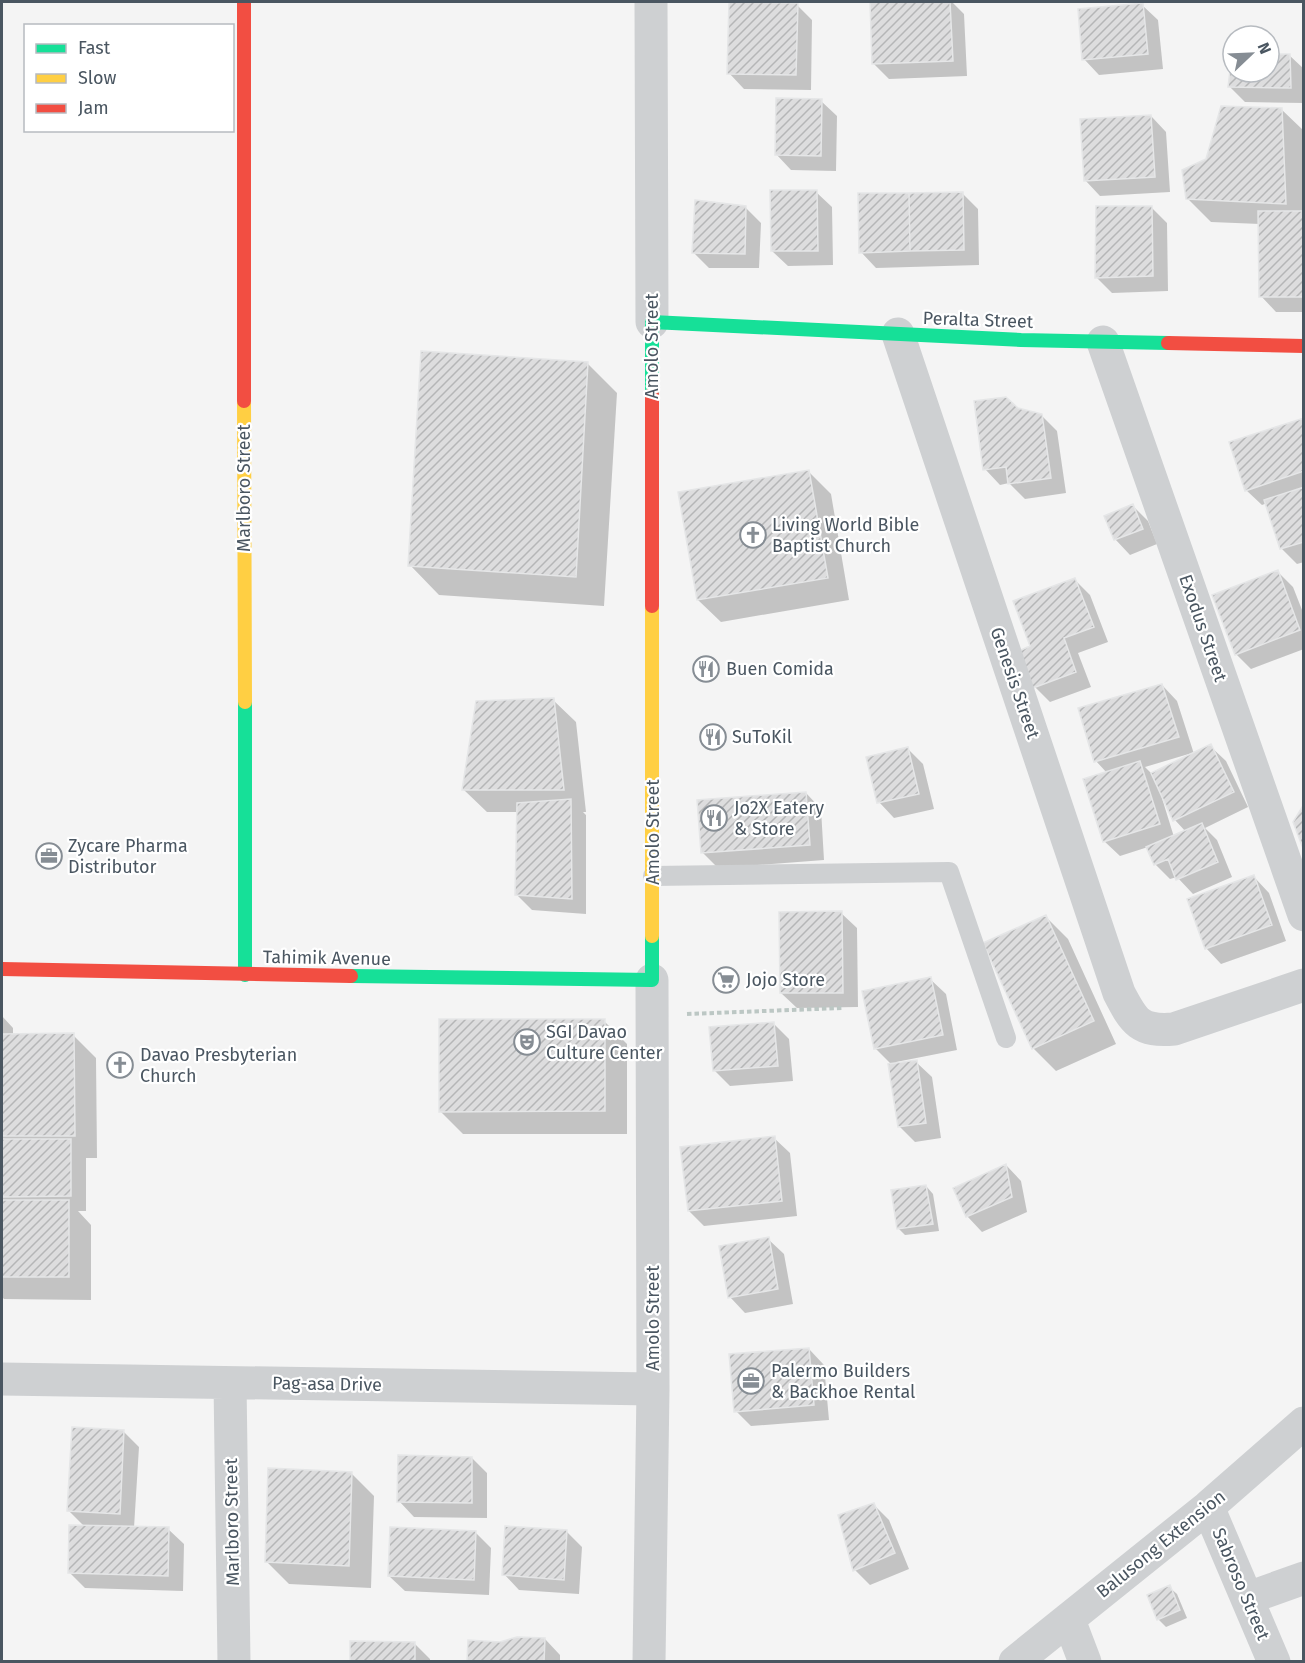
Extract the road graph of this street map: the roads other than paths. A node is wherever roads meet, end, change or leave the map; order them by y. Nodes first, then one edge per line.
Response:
1 (244, 2) edge
2 (651, 2) edge
3 (652, 322) junction
4 (898, 334) junction
5 (1102, 342) junction
6 (1304, 346) edge
7 (653, 876) junction
8 (1304, 915) edge
9 (2, 969) edge
10 (245, 975) junction
11 (652, 980) junction
12 (1304, 985) edge
13 (1006, 1038) dead end
14 (2, 1379) edge
15 (230, 1383) junction
16 (653, 1389) junction
17 (1304, 1423) edge
18 (1208, 1507) junction
19 (1304, 1578) edge
20 (1248, 1598) junction
21 (1069, 1620) junction
22 (234, 1662) edge
23 (649, 1662) edge
24 (1015, 1662) edge
25 (1085, 1662) edge
26 (1274, 1662) edge

1 - 10 street, Marlboro Street
2 - 3 street, Amolo Street
3 - 4 street, Peralta Street
3 - 7 street, Amolo Street
4 - 5 street, Peralta Street
4 - 12 street, Genesis Street
5 - 6 street, Peralta Street
5 - 8 street, Exodus Street
7 - 11 street, Amolo Street
7 - 13 lane
9 - 10 street, Tahimik Avenue
10 - 11 street, Tahimik Avenue
11 - 16 street, Amolo Street
14 - 15 street, Pag-asa Drive
15 - 16 street, Pag-asa Drive
15 - 22 street, Marlboro Street
16 - 23 street, Amolo Street
17 - 18 street, Balusong Extension
18 - 20 street, Sabroso Street
18 - 21 street, Balusong Extension
19 - 20 street
20 - 26 street, Sabroso Street
21 - 24 street, Balusong Extension
21 - 25 street

